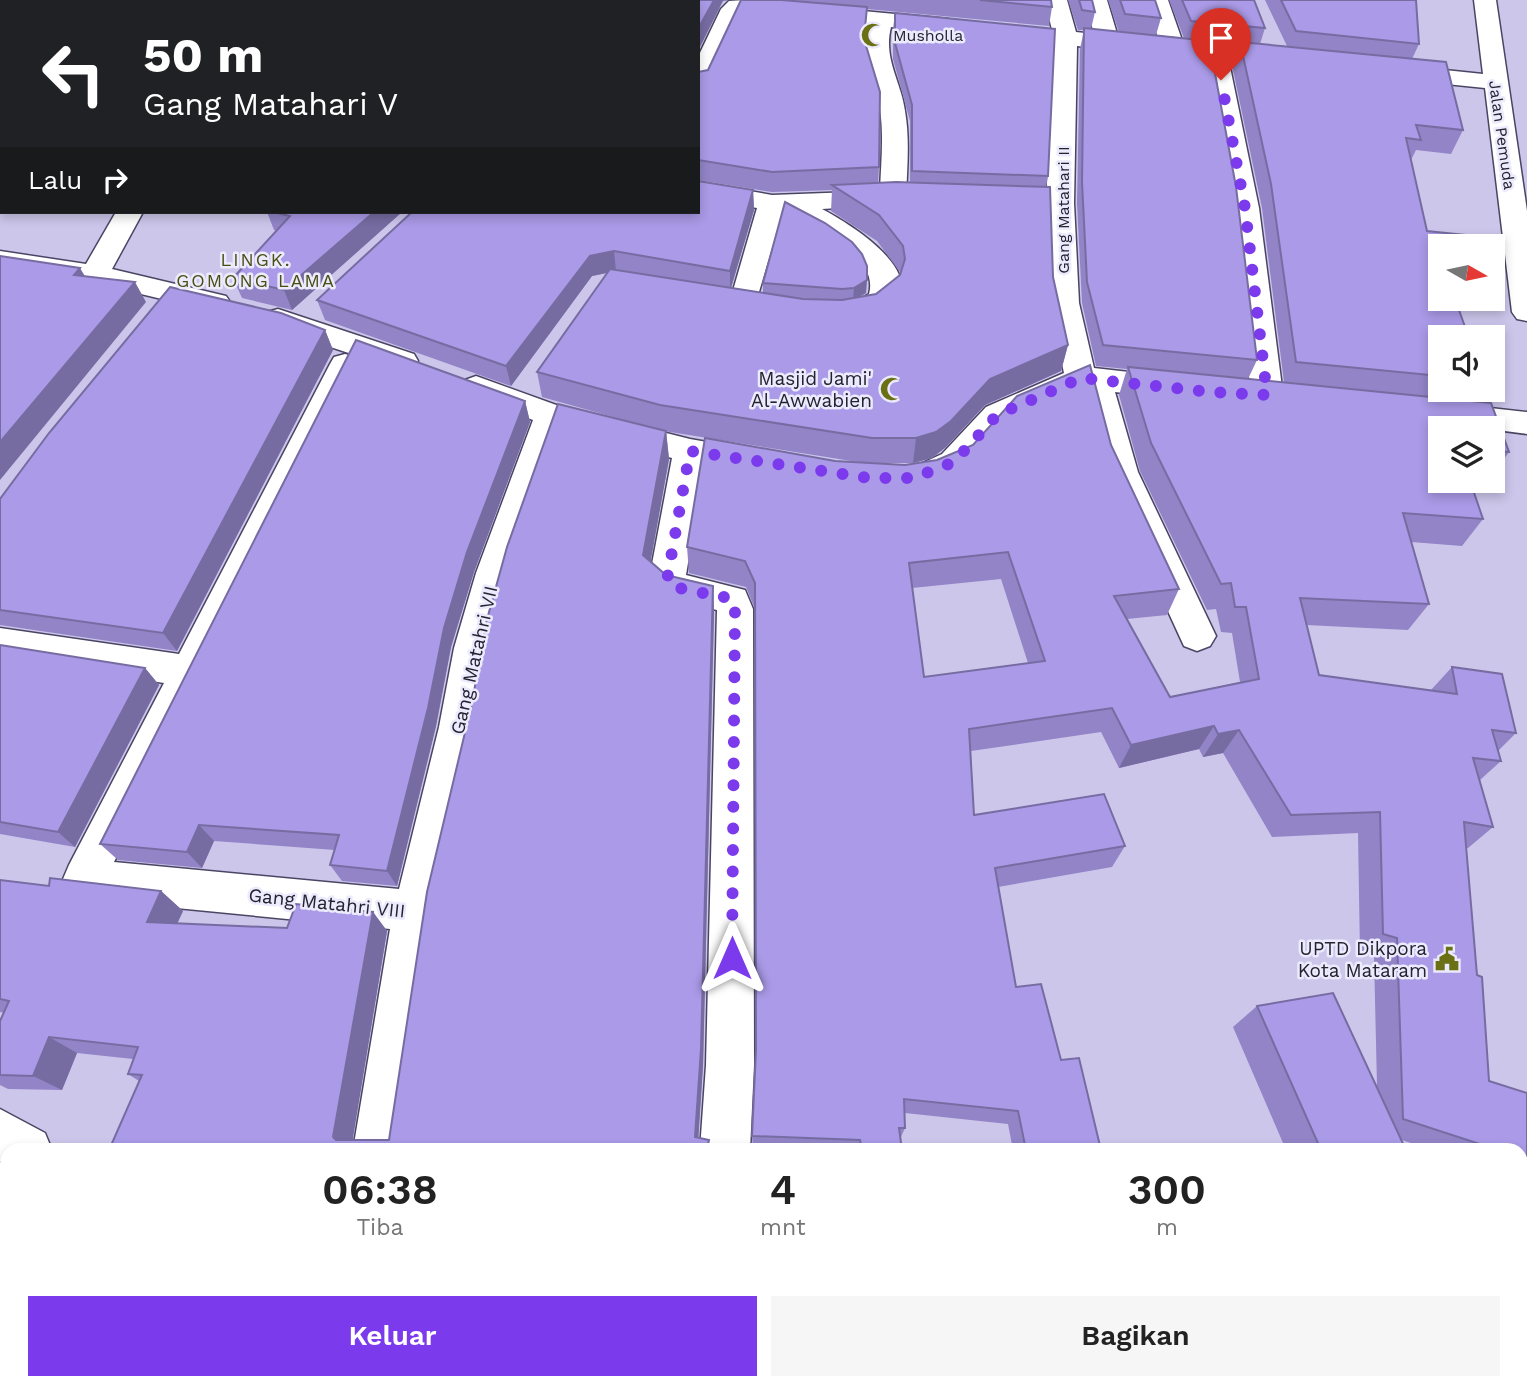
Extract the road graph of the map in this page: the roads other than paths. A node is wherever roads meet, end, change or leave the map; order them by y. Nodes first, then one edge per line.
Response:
1 (1056, 0) edge
2 (1096, 0) edge
3 (1157, 0) edge
4 (1485, 0) edge
5 (882, 18) junction
6 (1268, 36) edge
7 (1066, 40) junction
8 (1108, 43) junction
9 (1173, 49) junction
10 (1216, 55) junction
11 (1278, 60) junction
12 (1318, 64) edge
13 (1373, 69) edge
14 (700, 79) edge
15 (1495, 82) junction
16 (1500, 115) junction
17 (1527, 119) edge
18 (700, 190) edge
19 (781, 203) junction
20 (128, 214) edge
21 (0, 260) edge
22 (95, 274) junction
23 (172, 293) junction
24 (673, 294) edge
25 (1527, 312) edge
26 (819, 313) edge
27 (150, 320) edge
28 (355, 344) junction
29 (1088, 378) junction
30 (1199, 391) edge
31 (1266, 396) edge
32 (535, 399) junction
33 (1418, 411) edge
34 (1527, 423) edge
35 (690, 451) junction
36 (786, 465) edge
37 (897, 478) edge
38 (1196, 636) dead end
39 (0, 643) edge
40 (187, 671) junction
41 (415, 911) junction
42 (0, 1133) edge
43 (16, 1143) edge
44 (378, 1143) edge
45 (725, 1143) edge

1 - 7 street, Gang Matahari II
2 - 8 street
3 - 9 street
4 - 15 street, Jalan Pemuda
5 - 7 street
5 - 14 street
5 - 19 street
6 - 11 street
7 - 8 street
7 - 29 street, Gang Matahari II
8 - 9 street
9 - 10 street
10 - 11 street
10 - 31 street
11 - 12 street
13 - 15 street
15 - 16 street, Jalan Pemuda
16 - 17 street
16 - 25 street, Jalan Pemuda
18 - 19 street
19 - 24 street
19 - 26 street
20 - 22 street
21 - 22 street
22 - 23 street
23 - 27 street
23 - 28 street
28 - 32 street
28 - 40 street
29 - 30 street
29 - 37 street
29 - 38 street, Gang Matahari II
32 - 35 street
32 - 41 street, Gang Matahri VII
33 - 34 street
35 - 36 street
35 - 45 street
39 - 40 street
40 - 41 street, Gang Matahri VIII
41 - 44 street, Gang Matahri VIII
42 - 43 street

